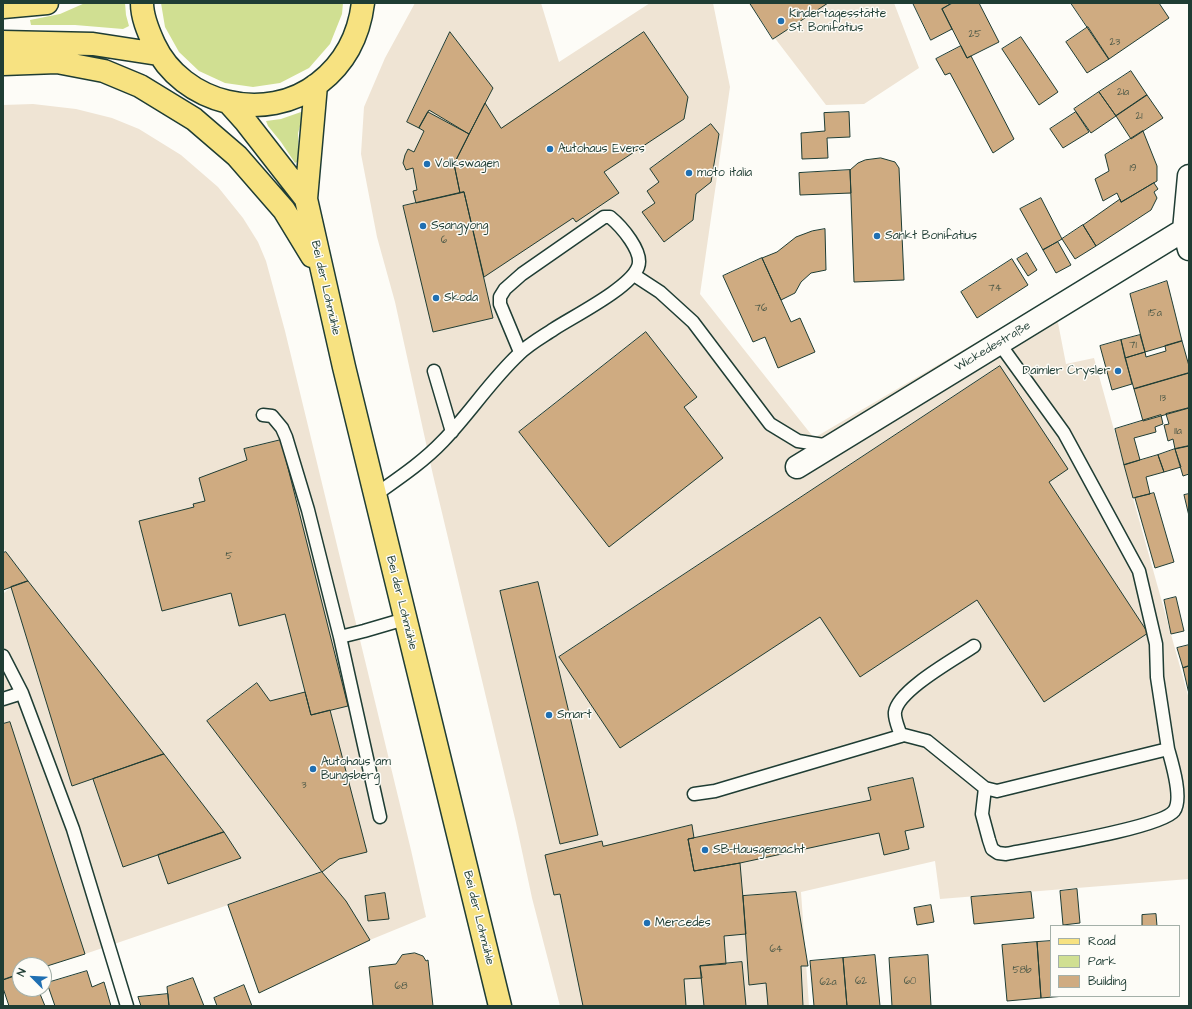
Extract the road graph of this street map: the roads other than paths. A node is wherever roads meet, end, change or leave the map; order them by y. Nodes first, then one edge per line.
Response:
1 (17, 3) edge
2 (47, 3) edge
3 (142, 3) edge
4 (363, 3) edge
5 (3, 7) edge
6 (3, 42) edge
7 (158, 54) junction
8 (3, 64) edge
9 (316, 86) junction
10 (229, 103) junction
11 (1189, 176) edge
12 (306, 199) junction
13 (1187, 236) edge
14 (321, 270) junction
15 (634, 274) junction
16 (999, 343) junction
17 (520, 352) junction
18 (434, 371) dead end
19 (263, 415) dead end
20 (452, 432) junction
21 (831, 446) junction
22 (797, 467) dead end
23 (375, 496) junction
24 (405, 618) junction
25 (340, 637) junction
26 (974, 646) dead end
27 (3, 656) edge
28 (22, 693) junction
29 (3, 699) edge
30 (901, 736) junction
31 (1168, 749) junction
32 (985, 788) junction
33 (694, 794) dead end
34 (380, 817) dead end
35 (127, 1006) edge
36 (500, 1006) edge

1 - 5 main road
2 - 5 main road
3 - 7 main road
4 - 9 main road
6 - 7 main road
7 - 10 main road
8 - 14 main road
9 - 10 main road
9 - 12 main road, Bei der Lohmühle
10 - 12 main road, Bei der Lohmühle
11 - 13 street
12 - 14 main road, Bei der Lohmühle
13 - 16 street, Wickedestraße
14 - 23 main road, Bei der Lohmühle
15 - 17 lane
15 - 17 lane
15 - 21 lane
16 - 21 street, Wickedestraße
16 - 31 lane
17 - 20 lane
18 - 20 lane
19 - 25 lane
20 - 23 lane
21 - 22 street, Wickedestraße
23 - 24 main road, Bei der Lohmühle
24 - 25 lane
24 - 36 main road, Bei der Lohmühle
25 - 34 lane
26 - 30 lane
27 - 28 lane
28 - 29 lane
28 - 35 lane
30 - 32 lane
30 - 33 lane
31 - 32 lane
31 - 32 lane

